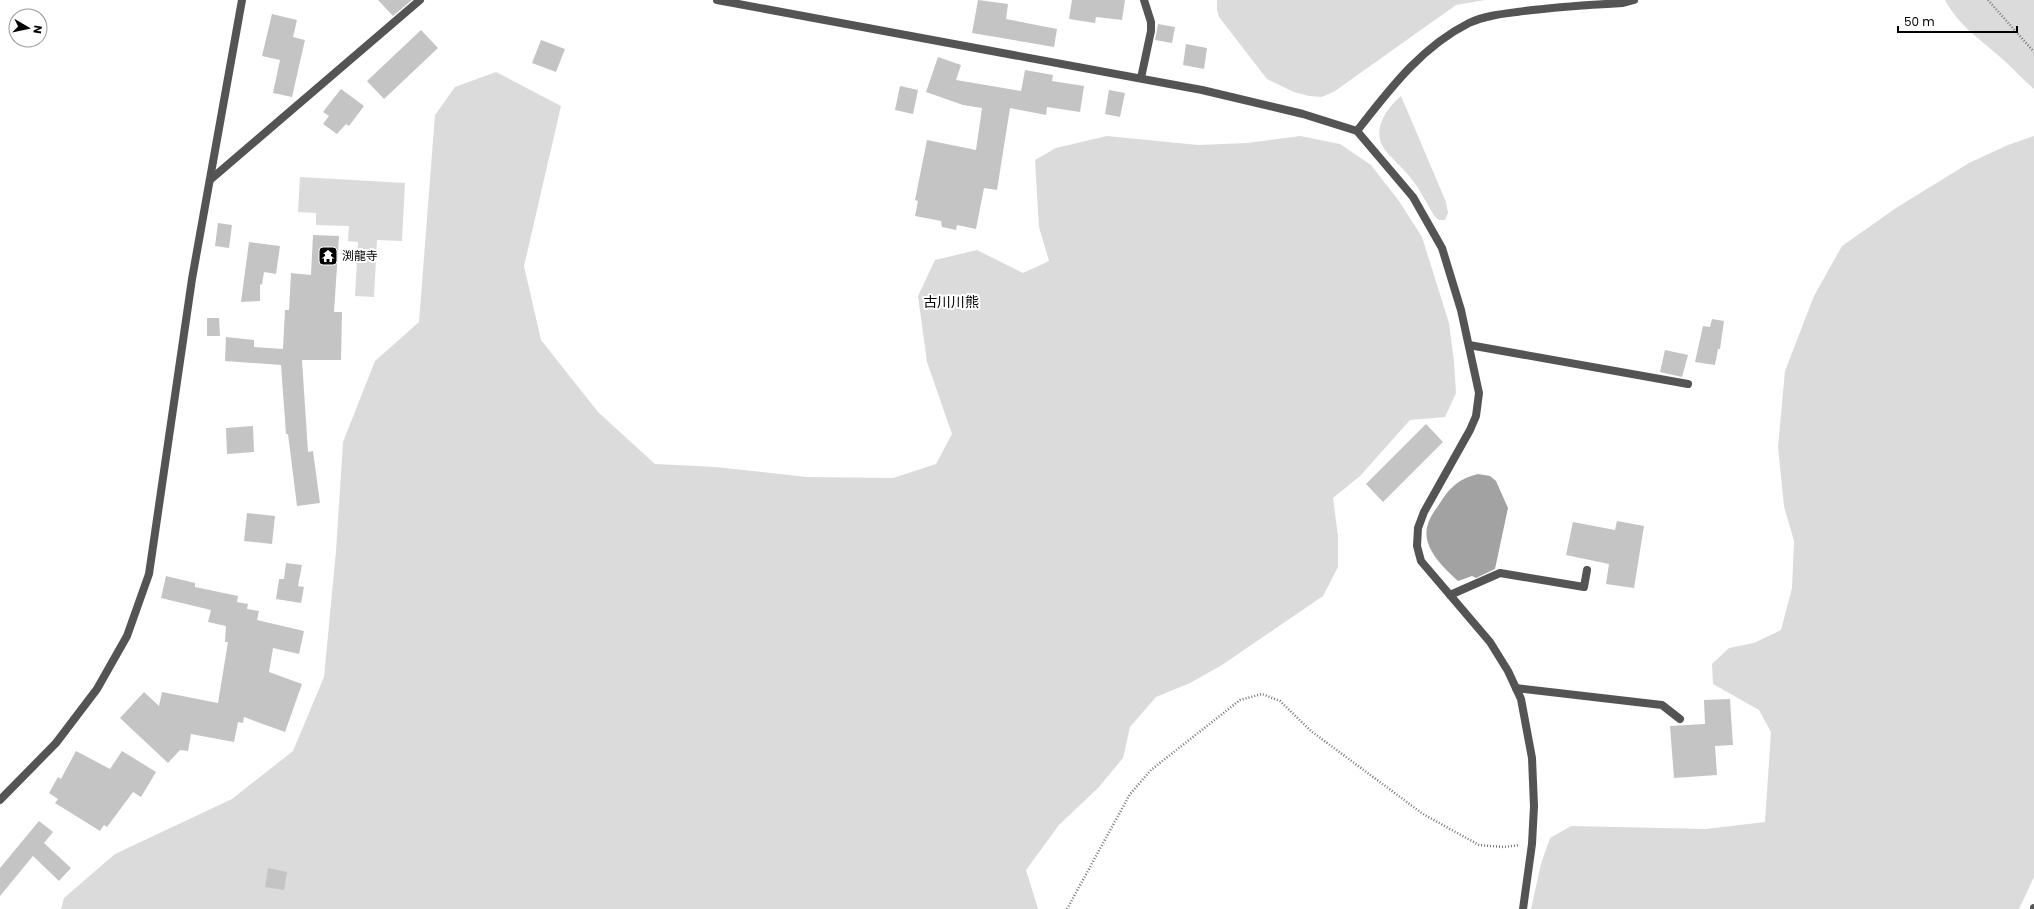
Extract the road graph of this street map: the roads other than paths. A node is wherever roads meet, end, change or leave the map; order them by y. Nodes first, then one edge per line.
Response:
1 (242, 0) edge
2 (420, 0) edge
3 (717, 0) edge
4 (1144, 0) edge
5 (1634, 0) edge
6 (1141, 78) junction
7 (1356, 131) junction
8 (210, 180) junction
9 (1469, 345) junction
10 (1688, 384) dead end
11 (1586, 570) dead end
12 (1450, 595) junction
13 (1516, 688) junction
14 (1680, 719) dead end
15 (0, 800) edge
16 (1523, 909) edge

1 - 8 street
2 - 8 street
3 - 6 street
4 - 6 street
5 - 7 street
6 - 7 street
7 - 9 street
8 - 15 street
9 - 10 street
9 - 12 street
11 - 12 street
12 - 13 street
13 - 14 street
13 - 16 street

